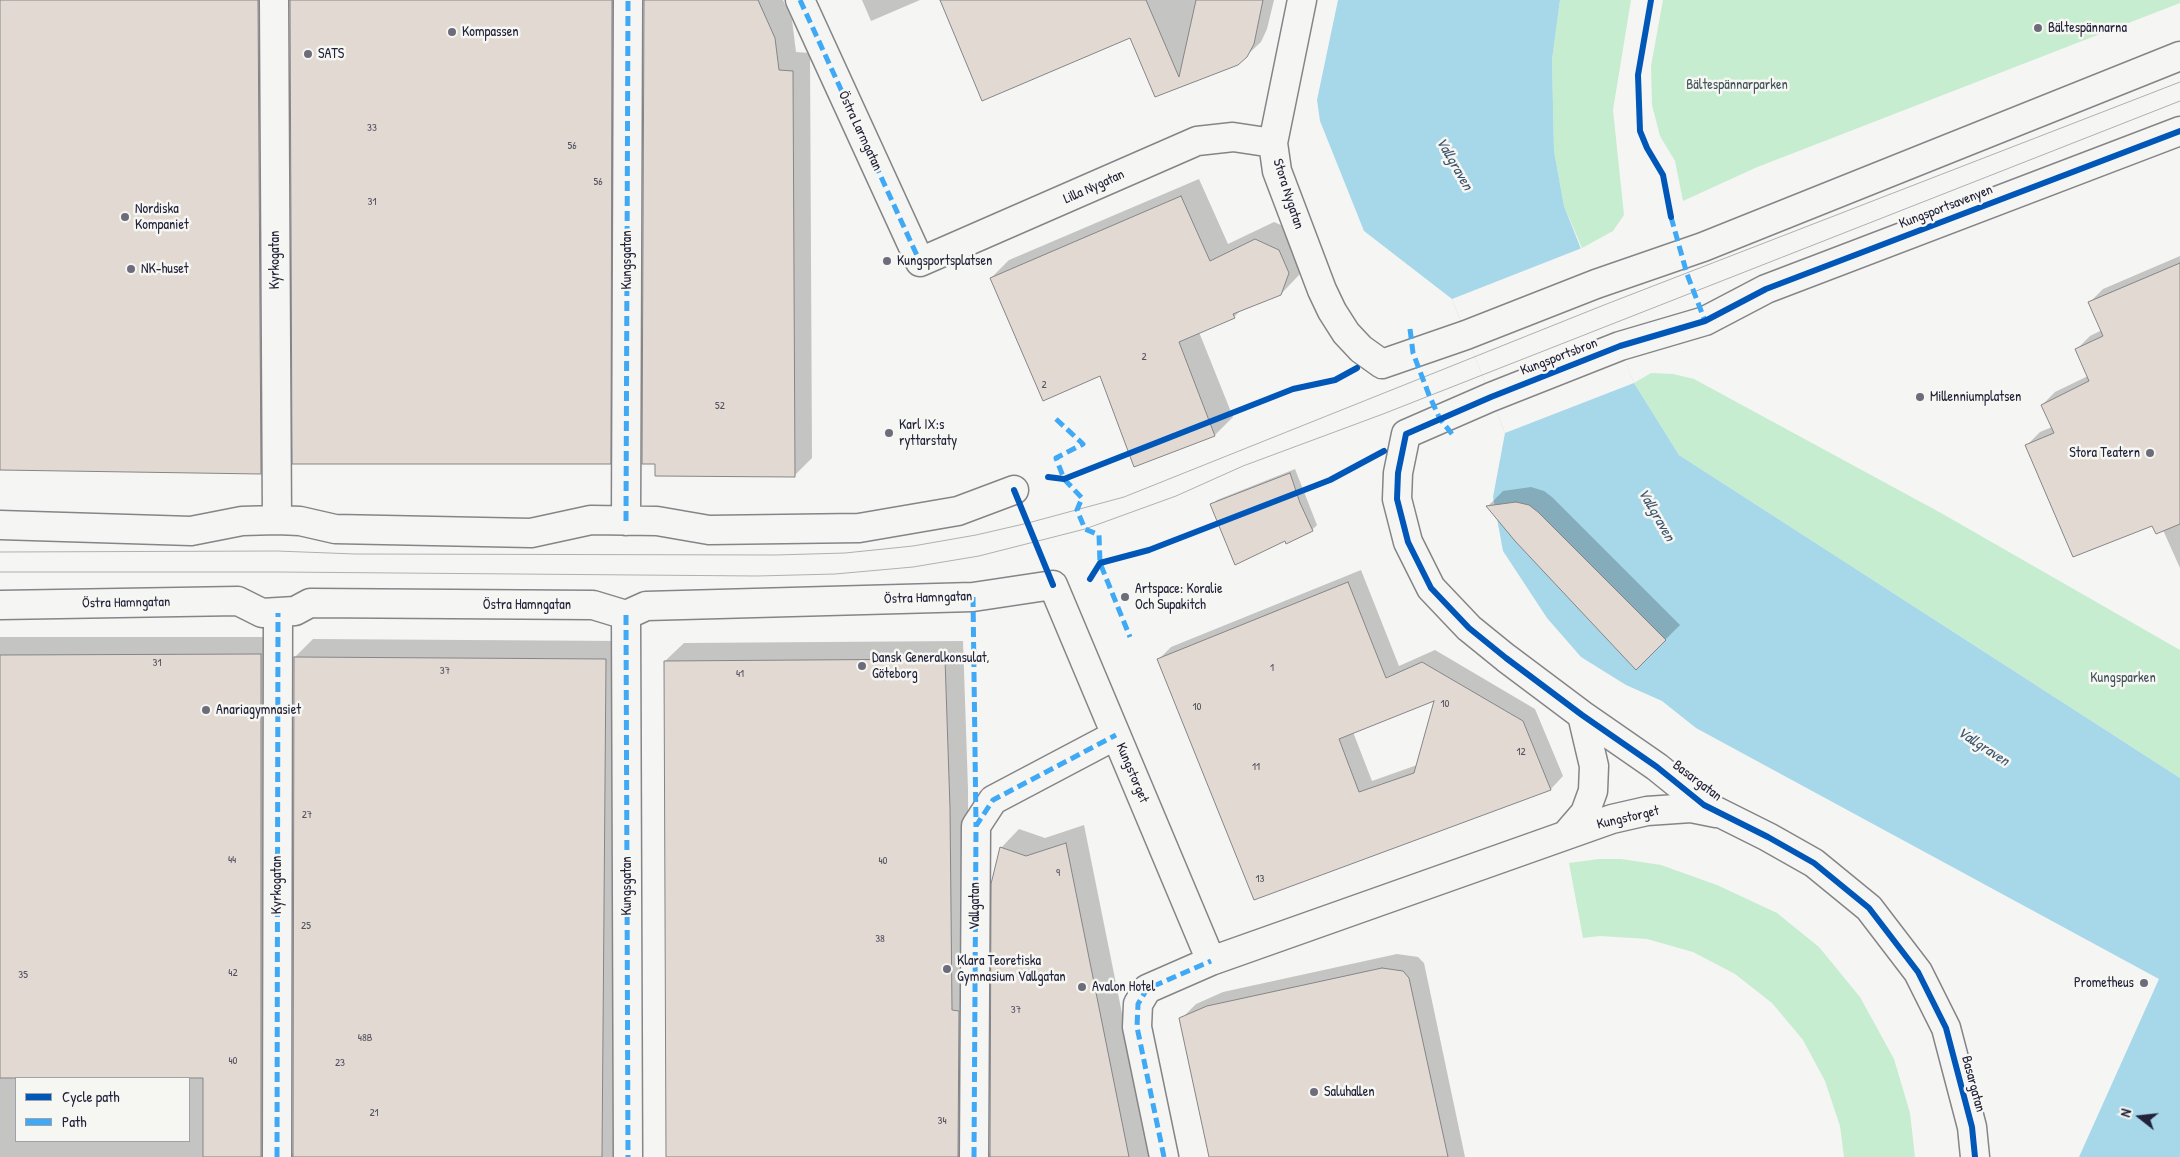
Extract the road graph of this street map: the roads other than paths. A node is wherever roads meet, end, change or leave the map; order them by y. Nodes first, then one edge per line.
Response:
1 (274, 0) edge
2 (628, 0) edge
3 (800, 0) edge
4 (1302, 0) edge
5 (2180, 56) edge
6 (2180, 131) edge
7 (1273, 143) junction
8 (920, 262) joint
9 (1724, 313) joint
10 (1406, 434) joint
11 (1014, 490) dead end
12 (277, 520) junction
13 (626, 521) junction
14 (0, 525) edge
15 (1054, 585) joint
16 (0, 605) edge
17 (278, 613) junction
18 (626, 615) junction
19 (1582, 715) junction
20 (1116, 735) junction
21 (1720, 814) junction
22 (1566, 835) junction
23 (1211, 961) junction
24 (277, 1157) edge
25 (628, 1157) edge
26 (974, 1157) edge
27 (1164, 1157) edge
28 (1974, 1157) edge

1 - 12 street, Kyrkogatan
2 - 13 street, Kungsgatan
3 - 8 street, Östra Larmgatan
4 - 7 street, Stora Nygatan
5 - 7 street, Stora Nygatan
6 - 9 street, Kungsportsavenyen
7 - 8 street, Lilla Nygatan
9 - 10 street, Kungsportsbron
10 - 19 street, Basargatan
11 - 13 street
12 - 13 street
12 - 14 street
15 - 18 street, Östra Hamngatan
15 - 20 street, Kungstorget
16 - 17 street, Östra Hamngatan
17 - 18 street, Östra Hamngatan
17 - 24 street, Kyrkogatan
18 - 25 street, Kungsgatan
19 - 21 street, Basargatan
19 - 22 street, Kungstorget
20 - 23 street, Kungstorget
20 - 26 street, Vallgatan
21 - 22 street, Kungstorget
21 - 28 street, Basargatan
22 - 23 street, Kungstorget
23 - 27 street, Kungstorget

